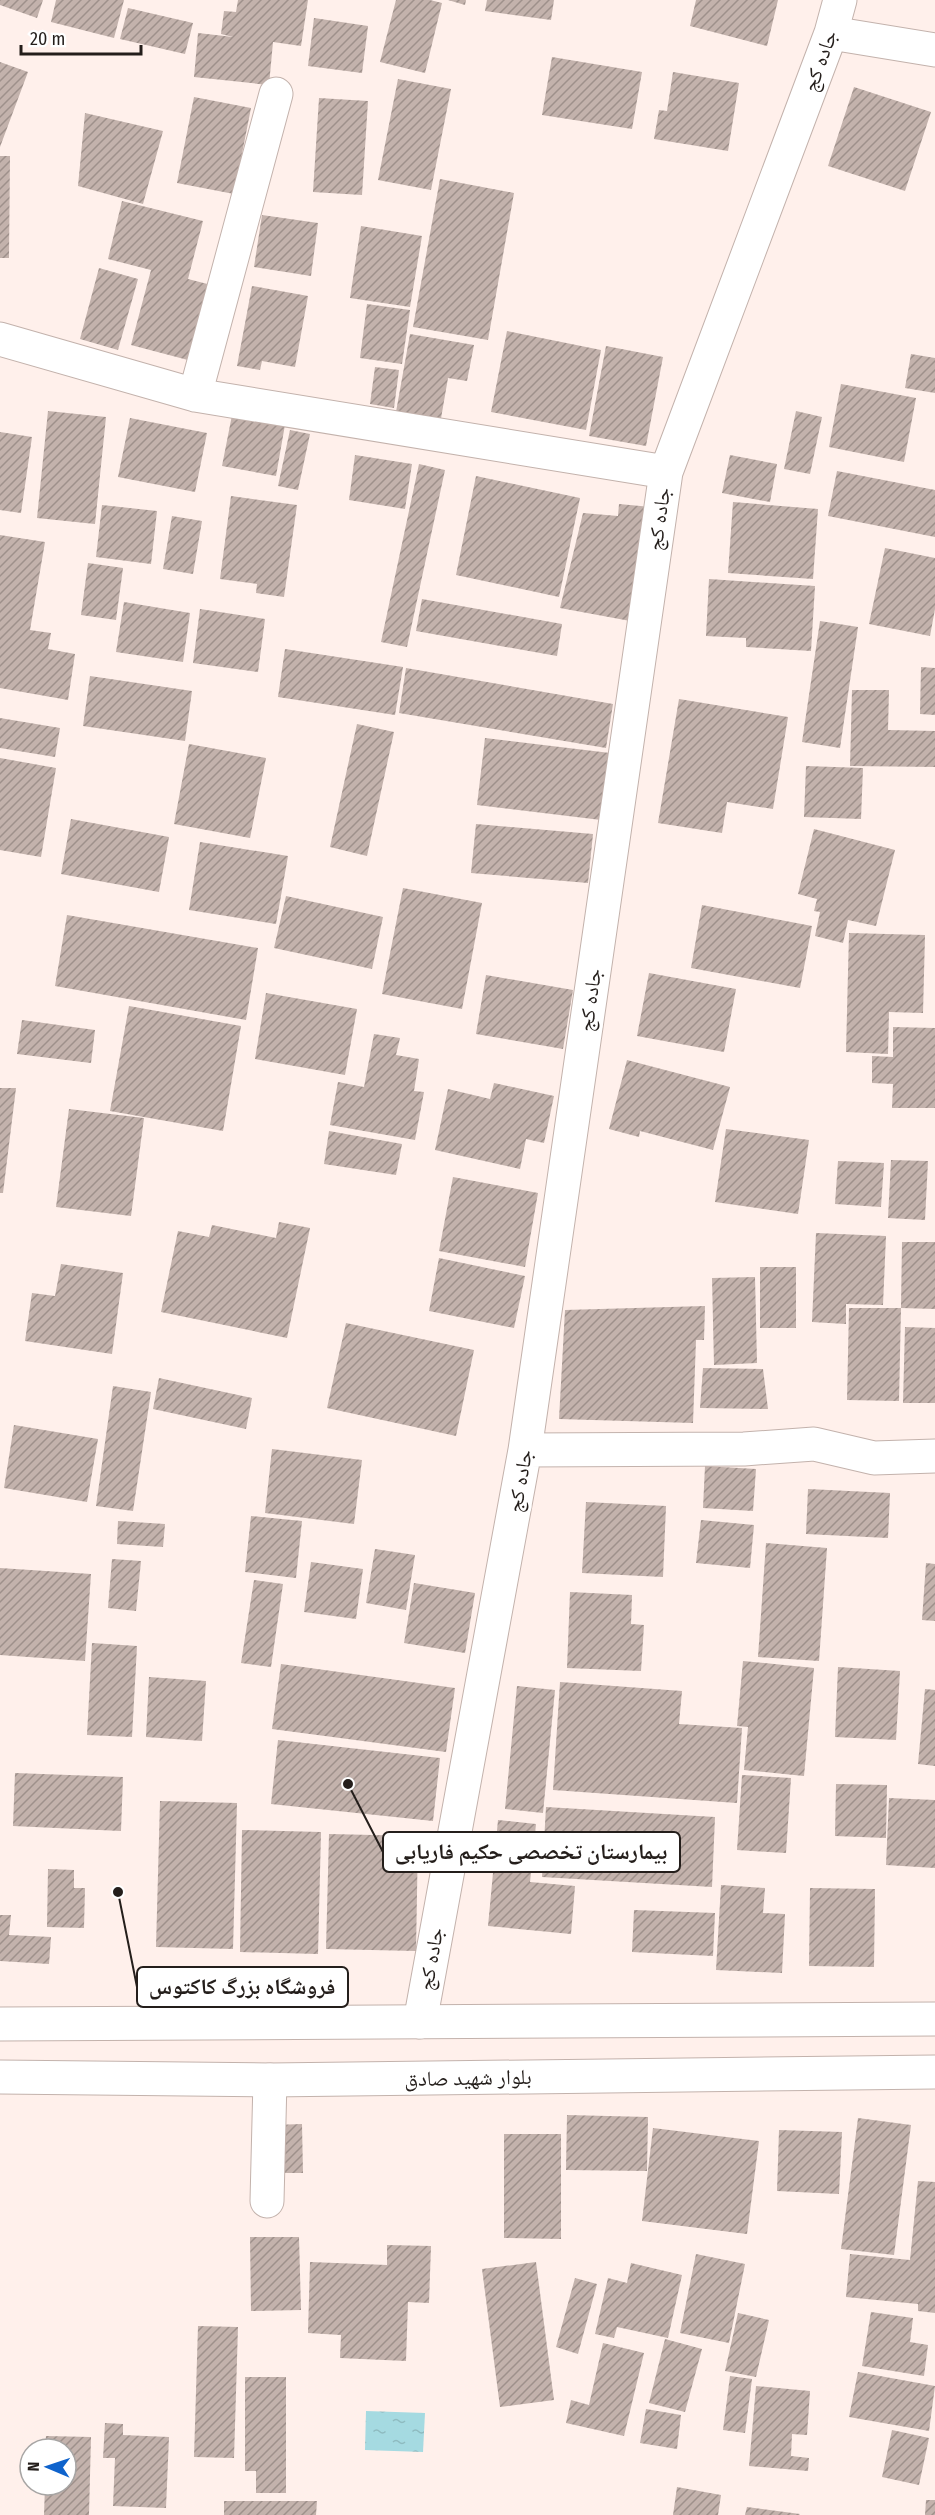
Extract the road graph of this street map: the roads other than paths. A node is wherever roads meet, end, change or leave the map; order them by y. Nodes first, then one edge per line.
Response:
1 (840, 0) edge
2 (831, 33) junction
3 (935, 50) edge
4 (276, 94) dead end
5 (0, 339) edge
6 (195, 395) junction
7 (666, 472) junction
8 (525, 1450) junction
9 (935, 1456) edge
10 (935, 2019) edge
11 (420, 2022) junction
12 (0, 2024) edge
13 (935, 2073) edge
14 (0, 2077) edge
15 (270, 2080) junction
16 (267, 2201) dead end

1 - 2 street, جاده کج
2 - 3 street
2 - 7 street, جاده کج
4 - 6 street
5 - 6 street
6 - 7 street
7 - 8 street, جاده کج
8 - 9 street
8 - 11 street, جاده کج
10 - 11 street
11 - 12 street
13 - 15 street, بلوار شهید صادق
14 - 15 street, بلوار شهید صادق
15 - 16 street

